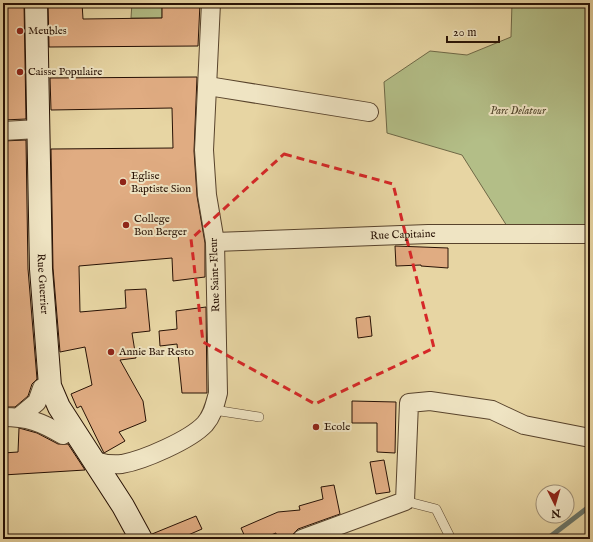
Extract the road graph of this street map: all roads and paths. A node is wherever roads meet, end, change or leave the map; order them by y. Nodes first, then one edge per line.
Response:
1 (36, 3) edge
2 (211, 3) edge
3 (208, 86) junction
4 (369, 112) dead end
5 (38, 129) junction
6 (3, 131) edge
7 (590, 234) edge
8 (215, 242) junction
9 (41, 269) junction
10 (42, 388) junction
11 (214, 410) junction
12 (259, 416) dead end
13 (11, 417) edge
14 (63, 435) junction
15 (590, 438) edge
16 (136, 459) junction
17 (95, 461) junction
18 (115, 493) junction
19 (405, 501) junction
20 (140, 539) edge
21 (302, 539) edge
22 (451, 539) edge

1 - 5 main road, Rue Guerrier
2 - 3 street, Rue Saint-Fleur
3 - 4 street
3 - 8 street, Rue Saint-Fleur
5 - 6 street
5 - 9 main road, Rue Guerrier
7 - 8 street, Rue Capitaine
8 - 11 street, Rue Saint-Fleur
9 - 10 main road
9 - 17 main road, Rue Guerrier
10 - 13 street
10 - 14 main road
11 - 12 lane
11 - 16 street, Rue Saint-Fleur
13 - 14 street
14 - 20 main road
15 - 19 street
16 - 17 street, Rue Saint-Fleur
16 - 18 street
17 - 18 main road, Rue Guerrier
18 - 20 main road, Rue Guerrier
19 - 21 street
19 - 22 lane

